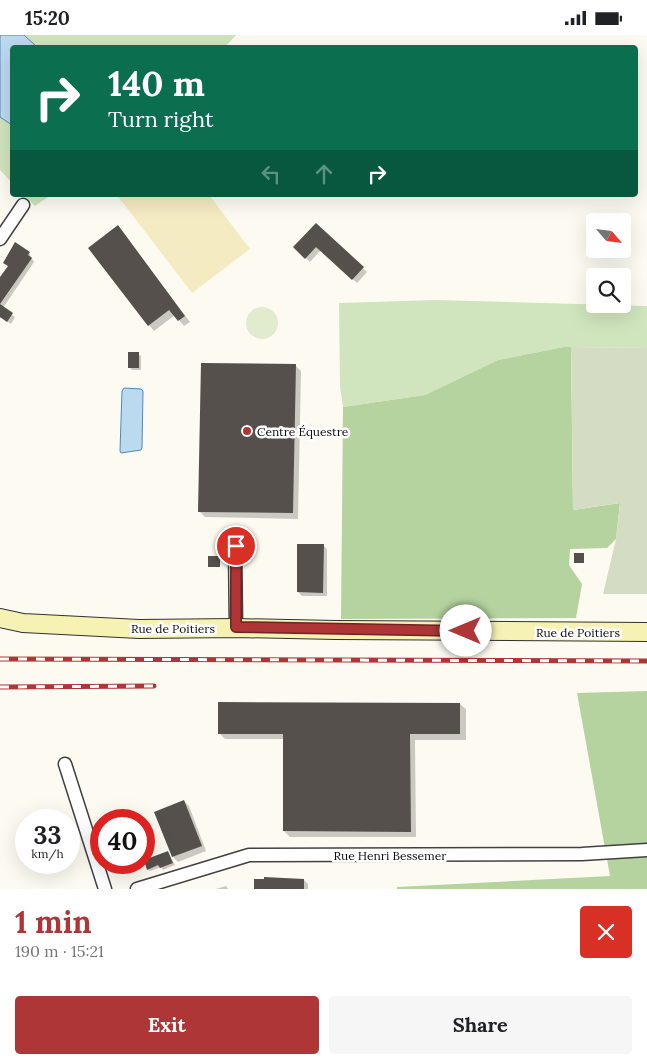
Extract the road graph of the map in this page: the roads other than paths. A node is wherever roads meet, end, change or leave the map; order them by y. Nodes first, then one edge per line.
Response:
1 (23, 205) dead end
2 (0, 239) edge
3 (236, 546) dead end
4 (0, 618) edge
5 (236, 627) junction
6 (647, 632) edge
7 (65, 764) dead end
8 (647, 850) edge
9 (105, 889) edge
10 (137, 889) edge

1 - 2 street
3 - 5 street
4 - 5 street, Rue de Poitiers
5 - 6 street, Rue de Poitiers
7 - 9 street
8 - 10 street, Rue Henri Bessemer

